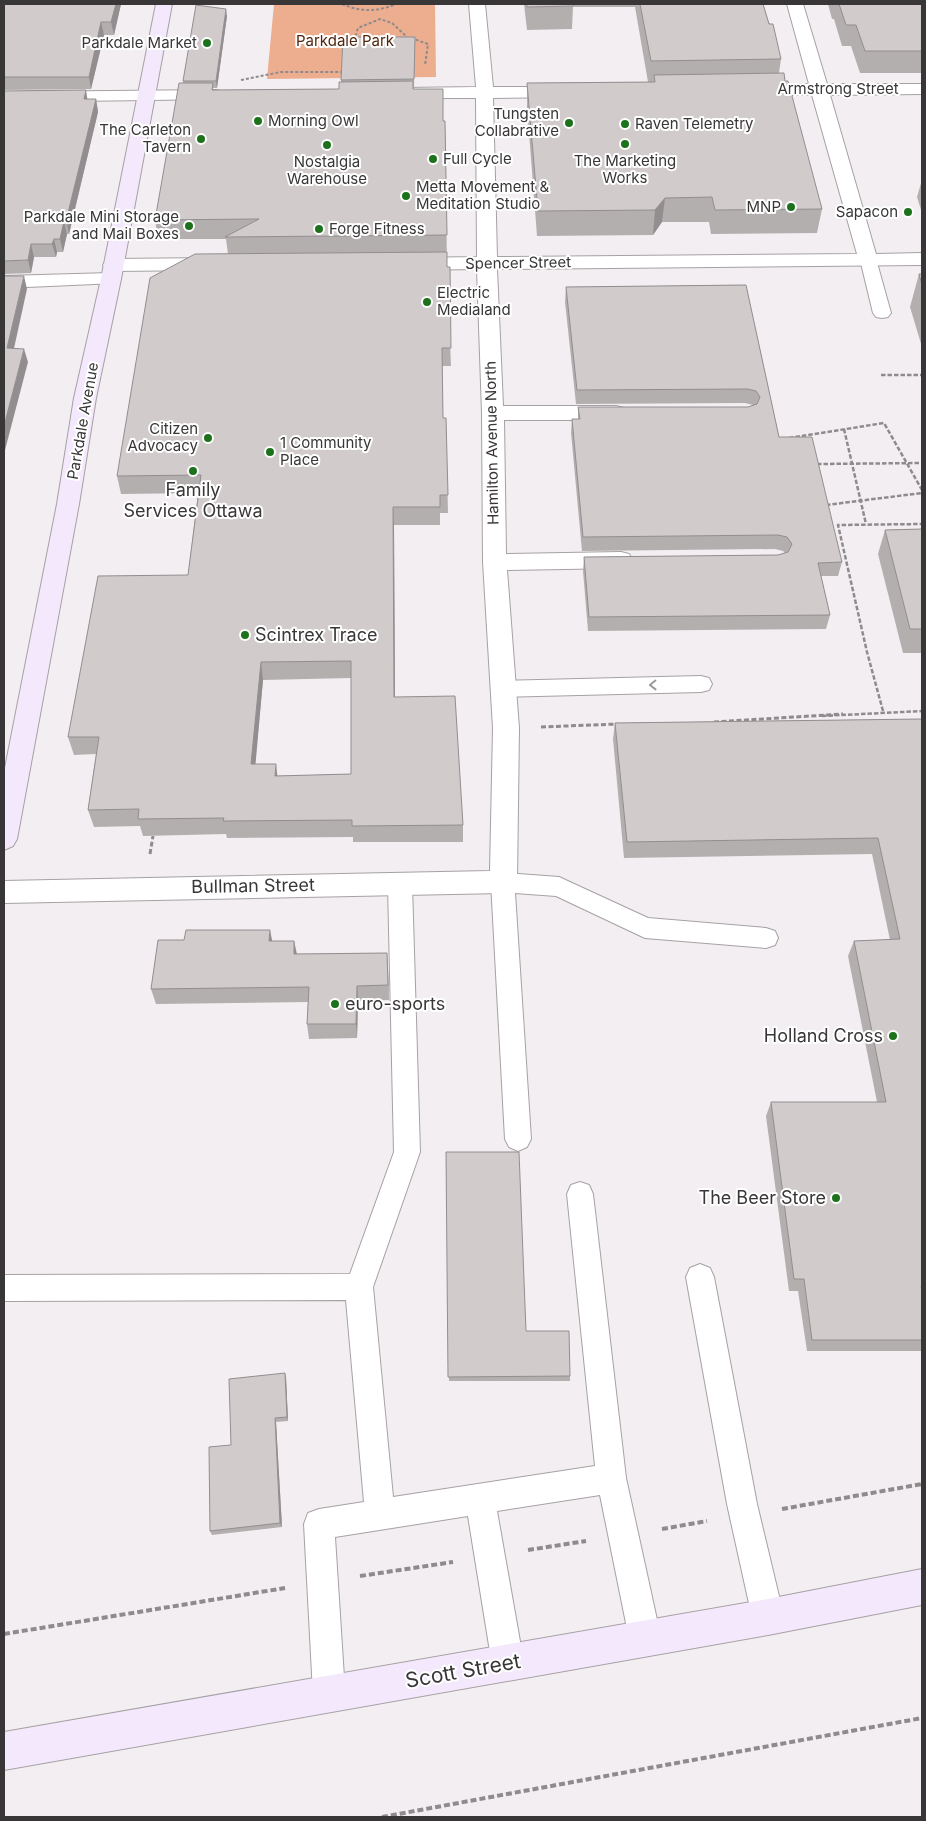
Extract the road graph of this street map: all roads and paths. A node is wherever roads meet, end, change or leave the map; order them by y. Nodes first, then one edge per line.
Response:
1 (164, 4) edge
2 (342, 4) edge
3 (396, 4) edge
4 (477, 4) edge
5 (795, 4) edge
6 (407, 37) junction
7 (364, 38) edge
8 (401, 38) edge
9 (425, 66) dead end
10 (349, 72) edge
11 (236, 88) joint
12 (819, 89) junction
13 (922, 89) edge
14 (732, 90) edge
15 (484, 92) junction
16 (583, 92) edge
17 (389, 93) edge
18 (147, 94) junction
19 (4, 97) edge
20 (868, 260) junction
21 (922, 260) edge
22 (231, 264) edge
23 (388, 264) edge
24 (487, 264) junction
25 (112, 272) junction
26 (4, 282) edge
27 (882, 313) dead end
28 (880, 375) dead end
29 (922, 375) edge
30 (493, 413) junction
31 (640, 413) edge
32 (844, 429) junction
33 (792, 446) edge
34 (907, 463) junction
35 (922, 463) edge
36 (814, 464) edge
37 (853, 464) junction
38 (922, 492) edge
39 (862, 501) junction
40 (817, 506) edge
41 (866, 524) junction
42 (922, 524) edge
43 (646, 560) edge
44 (495, 562) junction
45 (701, 684) dead end
46 (503, 688) junction
47 (922, 711) edge
48 (883, 712) junction
49 (706, 722) edge
50 (619, 724) edge
51 (506, 728) junction
52 (154, 836) edge
53 (4, 839) edge
54 (150, 855) dead end
55 (503, 882) junction
56 (400, 885) junction
57 (4, 892) edge
58 (766, 938) dead end
59 (518, 1139) dead end
60 (580, 1194) dead end
61 (700, 1276) dead end
62 (359, 1287) junction
63 (4, 1288) edge
64 (612, 1478) junction
65 (480, 1499) junction
66 (380, 1514) junction
67 (922, 1587) edge
68 (768, 1617) junction
69 (645, 1638) junction
70 (508, 1664) junction
71 (329, 1693) junction
72 (922, 1718) edge
73 (4, 1751) edge
74 (382, 1817) edge

1 - 18 main road, Parkdale Avenue
2 - 3 path
4 - 15 street, Hamilton Avenue North
5 - 12 street
6 - 7 path
6 - 8 path
6 - 9 path
10 - 11 path
11 - 18 street
12 - 13 street, Armstrong Street
12 - 14 street, Armstrong Street
12 - 20 street
15 - 16 street
15 - 17 street
15 - 24 street, Hamilton Avenue North
18 - 19 street
18 - 25 main road, Parkdale Avenue
20 - 21 street, Spencer Street
20 - 24 street, Spencer Street
20 - 27 lane
22 - 25 street
23 - 24 street, Spencer Street
24 - 30 street, Hamilton Avenue North
25 - 26 street
25 - 53 main road, Parkdale Avenue
28 - 29 path
30 - 31 street
30 - 44 street, Hamilton Avenue North
32 - 33 path
32 - 34 path
32 - 37 path
34 - 35 path
34 - 37 path
34 - 38 path
36 - 37 path
37 - 39 path
38 - 39 path
39 - 40 path
39 - 41 path
41 - 42 path
41 - 48 path
43 - 44 street
44 - 46 street, Hamilton Avenue North
45 -> 46 lane
46 - 51 street, Hamilton Avenue North
47 - 48 path
48 - 49 path
50 - 51 path
51 - 55 street, Hamilton Avenue North
52 - 54 path
55 - 56 street, Bullman Street
55 - 58 lane
55 - 59 lane
56 - 57 street, Bullman Street
56 - 62 lane
60 - 64 lane
61 - 68 lane
62 - 63 lane
62 - 66 lane
64 - 65 lane
64 - 69 lane
65 - 66 lane
65 - 70 lane
66 - 71 lane
67 - 68 main road, Scott Street
68 - 69 main road, Scott Street
69 - 70 main road, Scott Street
70 - 71 main road, Scott Street
71 - 73 main road, Scott Street
72 - 74 path

